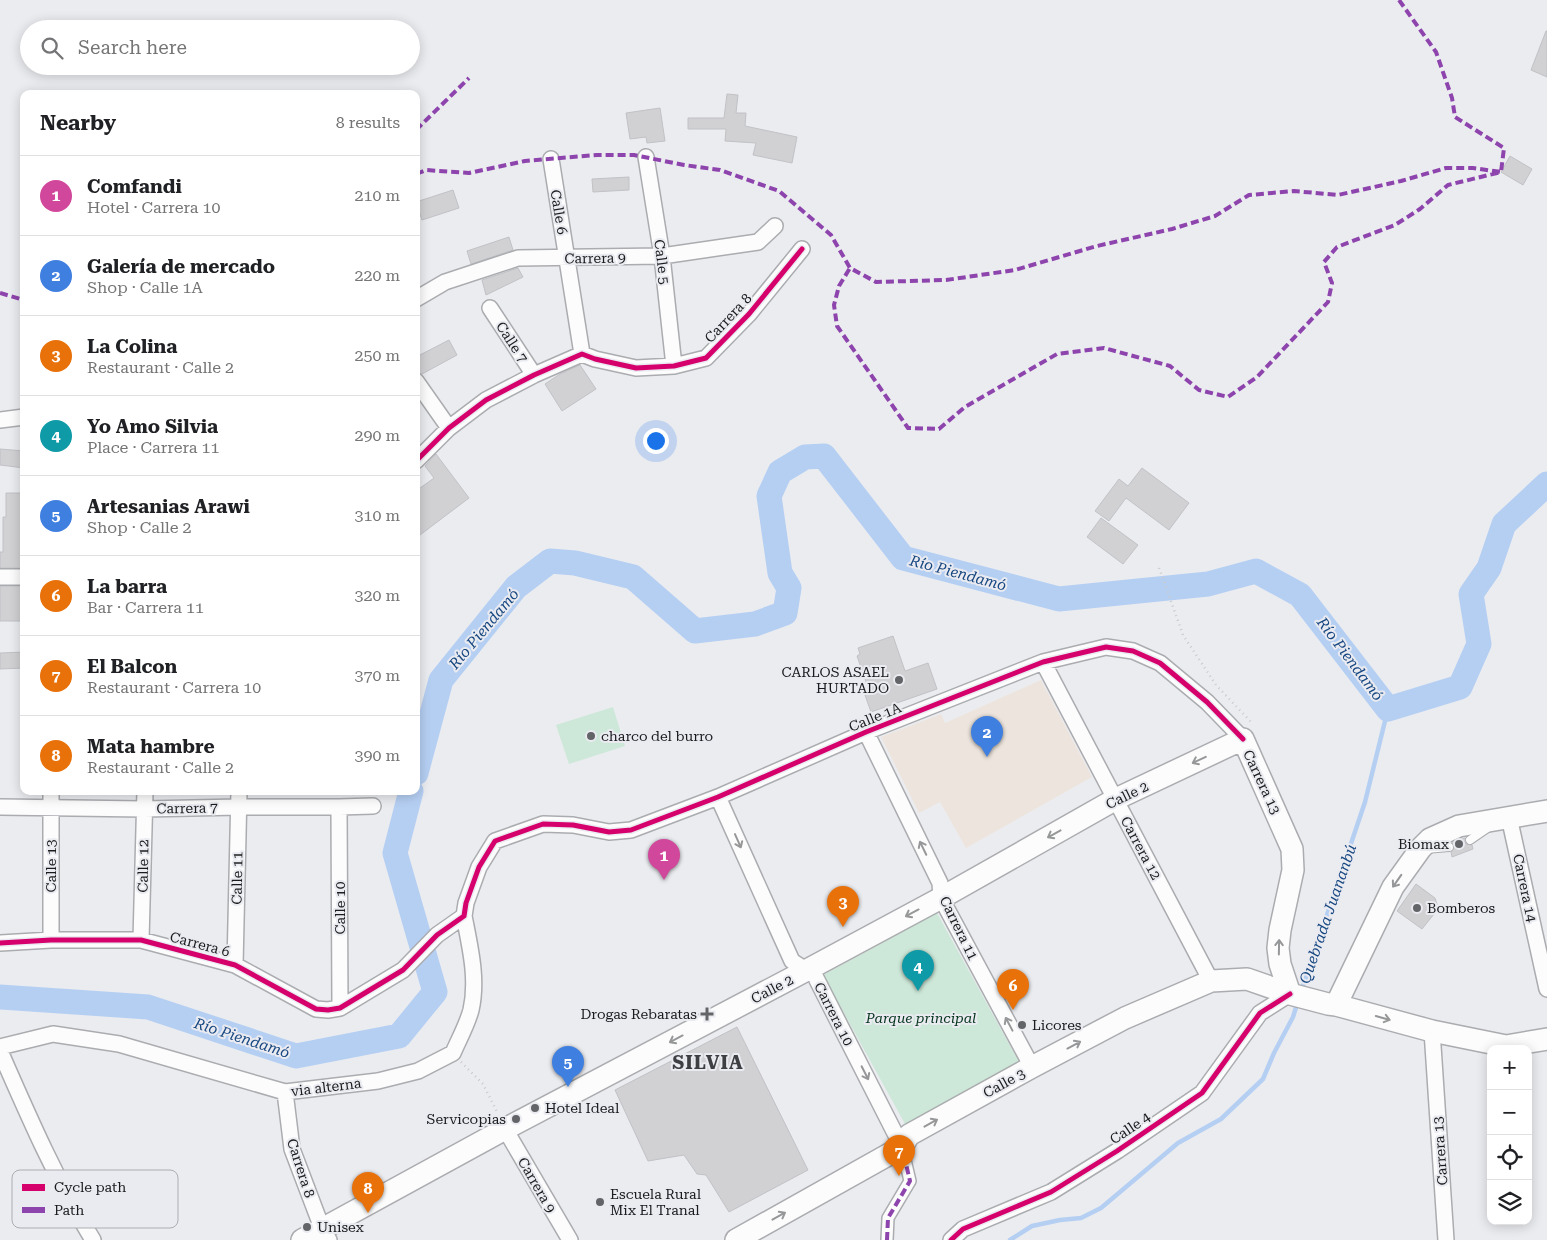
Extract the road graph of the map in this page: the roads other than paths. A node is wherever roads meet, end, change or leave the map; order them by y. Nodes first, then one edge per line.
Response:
1 (646, 157) dead end
2 (551, 159) dead end
3 (774, 226) dead end
4 (802, 249) dead end
5 (662, 256) junction
6 (566, 258) junction
7 (420, 297) edge
8 (490, 308) dead end
9 (582, 354) junction
10 (674, 366) junction
11 (534, 376) junction
12 (420, 387) edge
13 (20, 418) edge
14 (0, 420) edge
15 (449, 428) junction
16 (420, 457) edge
17 (0, 577) edge
18 (20, 577) edge
19 (1043, 662) junction
20 (866, 732) junction
21 (1249, 734) junction
22 (51, 795) edge
23 (145, 795) edge
24 (239, 795) edge
25 (718, 797) junction
26 (1116, 799) junction
27 (373, 806) dead end
28 (0, 807) edge
29 (239, 807) junction
30 (51, 808) junction
31 (339, 808) junction
32 (144, 809) junction
33 (1547, 811) edge
34 (1502, 818) junction
35 (1470, 840) dead end
36 (1449, 847) dead end
37 (1421, 848) junction
38 (940, 898) junction
39 (464, 916) junction
40 (51, 940) junction
41 (141, 940) junction
42 (0, 943) edge
43 (235, 965) junction
44 (807, 970) junction
45 (1211, 980) junction
46 (1547, 989) edge
47 (1292, 994) junction
48 (1332, 1004) junction
49 (340, 1008) junction
50 (1432, 1031) junction
51 (1547, 1039) edge
52 (0, 1047) edge
53 (0, 1051) edge
54 (1032, 1067) junction
55 (285, 1092) junction
56 (505, 1129) junction
57 (902, 1147) junction
58 (55, 1170) edge
59 (86, 1228) edge
60 (325, 1234) edge
61 (93, 1240) edge
62 (302, 1240) edge
63 (570, 1240) edge
64 (736, 1240) edge
65 (886, 1240) edge
66 (951, 1240) edge
67 (1446, 1240) edge

1 - 5 street, Calle 5
2 - 6 street, Calle 6
3 - 5 street, Carrera 9
4 - 10 street, Carrera 8
5 - 6 street, Carrera 9
5 - 10 street, Calle 5
6 - 7 street, Carrera 9
6 - 9 street, Calle 6
8 - 11 street, Calle 7
9 - 10 street, Carrera 8
9 - 11 street
11 - 15 street
12 - 15 street
13 - 14 street
15 - 16 street
17 - 18 street
19 - 20 street, Calle 1A
19 - 21 street, Carrera 13
19 - 26 street, Carrera 12
20 - 25 street, Calle 1A
38 -> 20 street, Carrera 11
21 -> 26 main road, Calle 2
47 -> 21 main road, Carrera 13
22 - 30 street, Calle 13
23 - 32 street, Calle 12
24 - 29 street, Calle 11
25 - 39 street, Calle 1A
25 -> 44 street, Carrera 10
26 -> 38 main road, Calle 2
26 - 45 street, Carrera 12
27 - 31 street, Carrera 7
28 - 30 street, Carrera 7
29 - 31 street, Carrera 7
29 - 32 street, Carrera 7
29 - 43 street, Calle 11
30 - 32 street, Carrera 7
30 - 40 street, Calle 13
31 - 49 street, Calle 10
32 - 41 street, Calle 12
33 - 34 main road
34 - 35 lane
34 - 37 main road
34 - 46 street, Carrera 14
36 - 37 lane
37 -> 48 main road
38 -> 44 main road, Calle 2
54 -> 38 street, Carrera 11
39 - 49 street
39 - 55 street, via alterna
40 - 41 street, Carrera 6
40 - 42 street, Carrera 6
41 - 43 street, Carrera 6
43 - 49 street, Carrera 6
44 -> 56 main road, Calle 2
44 -> 57 street, Carrera 10
45 - 47 main road, Calle 3
54 -> 45 main road, Calle 3
47 - 48 main road, Calle 3
47 - 66 street, Calle 4
48 -> 50 main road
50 - 51 main road
50 - 67 street, Carrera 13
52 - 55 street, via alterna
53 - 58 street
57 -> 54 main road, Calle 3
55 - 60 street, Carrera 8
56 - 60 main road, Calle 2
56 - 63 street, Carrera 9
64 -> 57 main road, Calle 3
57 - 65 street, Carrera 10
59 - 61 street
60 - 62 main road, Calle 2

